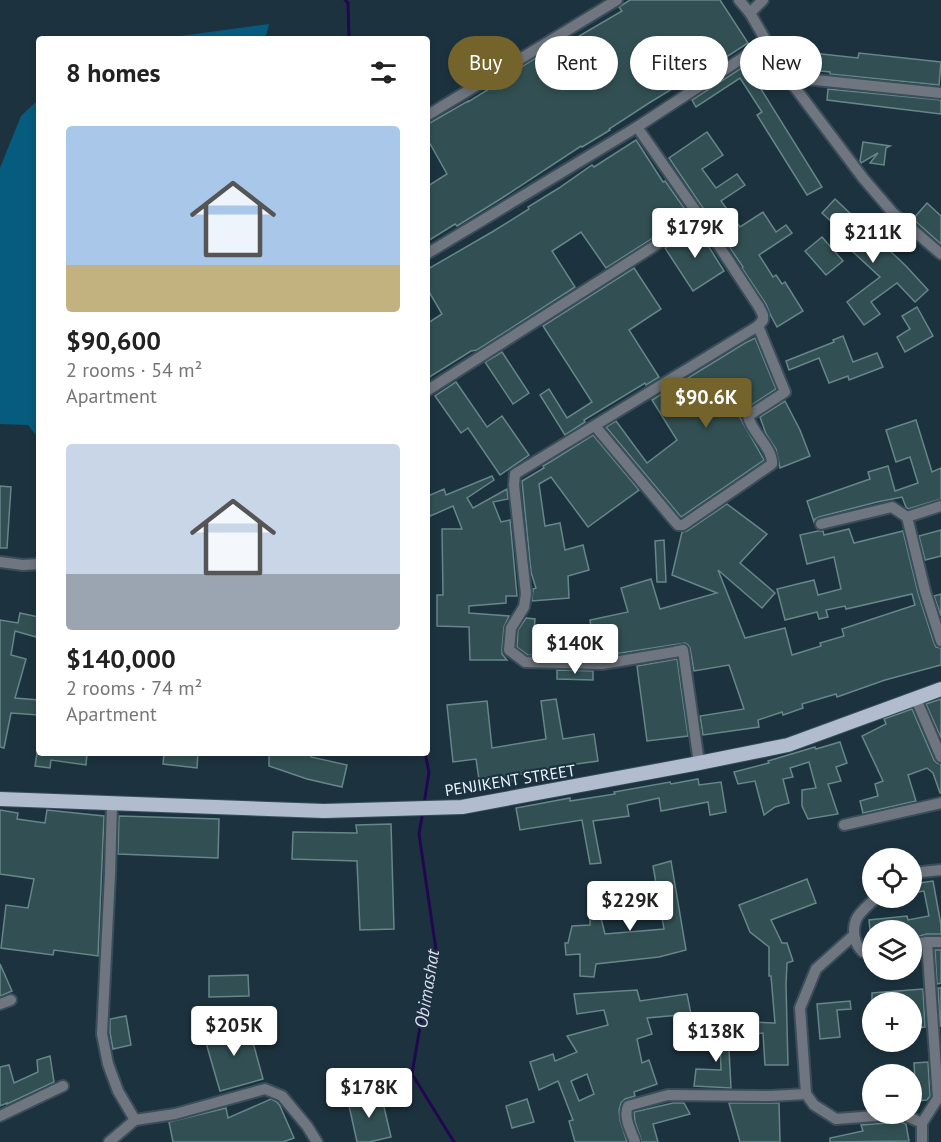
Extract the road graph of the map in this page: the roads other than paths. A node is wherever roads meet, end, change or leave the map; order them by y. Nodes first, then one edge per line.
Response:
1 (617, 0) edge
2 (739, 0) edge
3 (763, 0) edge
4 (750, 13) junction
5 (763, 36) edge
6 (740, 60) edge
7 (822, 81) edge
8 (798, 90) edge
9 (941, 93) edge
10 (430, 114) edge
11 (638, 126) junction
12 (700, 217) junction
13 (430, 252) edge
14 (941, 254) edge
15 (758, 326) junction
16 (430, 389) edge
17 (595, 426) junction
18 (941, 506) edge
19 (907, 517) junction
20 (821, 524) dead end
21 (0, 562) edge
22 (36, 564) edge
23 (941, 641) edge
24 (941, 689) edge
25 (916, 699) junction
26 (941, 757) edge
27 (699, 764) junction
28 (0, 799) edge
29 (112, 803) junction
30 (941, 803) edge
31 (844, 825) dead end
32 (941, 870) edge
33 (922, 872) edge
34 (866, 908) edge
35 (854, 935) junction
36 (927, 942) junction
37 (941, 942) edge
38 (922, 943) edge
39 (862, 951) edge
40 (11, 1000) dead end
41 (0, 1004) edge
42 (63, 1086) dead end
43 (806, 1094) junction
44 (0, 1116) edge
45 (862, 1117) edge
46 (135, 1120) junction
47 (922, 1124) joint
48 (109, 1142) edge
49 (317, 1142) edge
50 (635, 1142) edge
51 (922, 1142) edge

1 - 10 street
2 - 4 street
3 - 4 street
4 - 5 street
6 - 11 street
7 - 9 street
8 - 14 street
11 - 12 street
11 - 13 street
12 - 15 street
12 - 16 street
15 - 17 street
15 - 17 street
17 - 27 street
18 - 19 street
19 - 20 street
19 - 23 street
21 - 22 street
24 - 25 main road, PENJIKENT STREET
25 - 26 street
25 - 27 main road, PENJIKENT STREET
27 - 29 main road, PENJIKENT STREET
28 - 29 main road, PENJIKENT STREET
29 - 46 street
30 - 31 street
32 - 33 street
34 - 35 street
35 - 39 street
35 - 43 street
36 - 37 street
36 - 38 street
36 - 47 street
40 - 41 street
42 - 44 street
43 - 45 street
43 - 50 street
46 - 48 street
46 - 49 street
47 - 51 street

